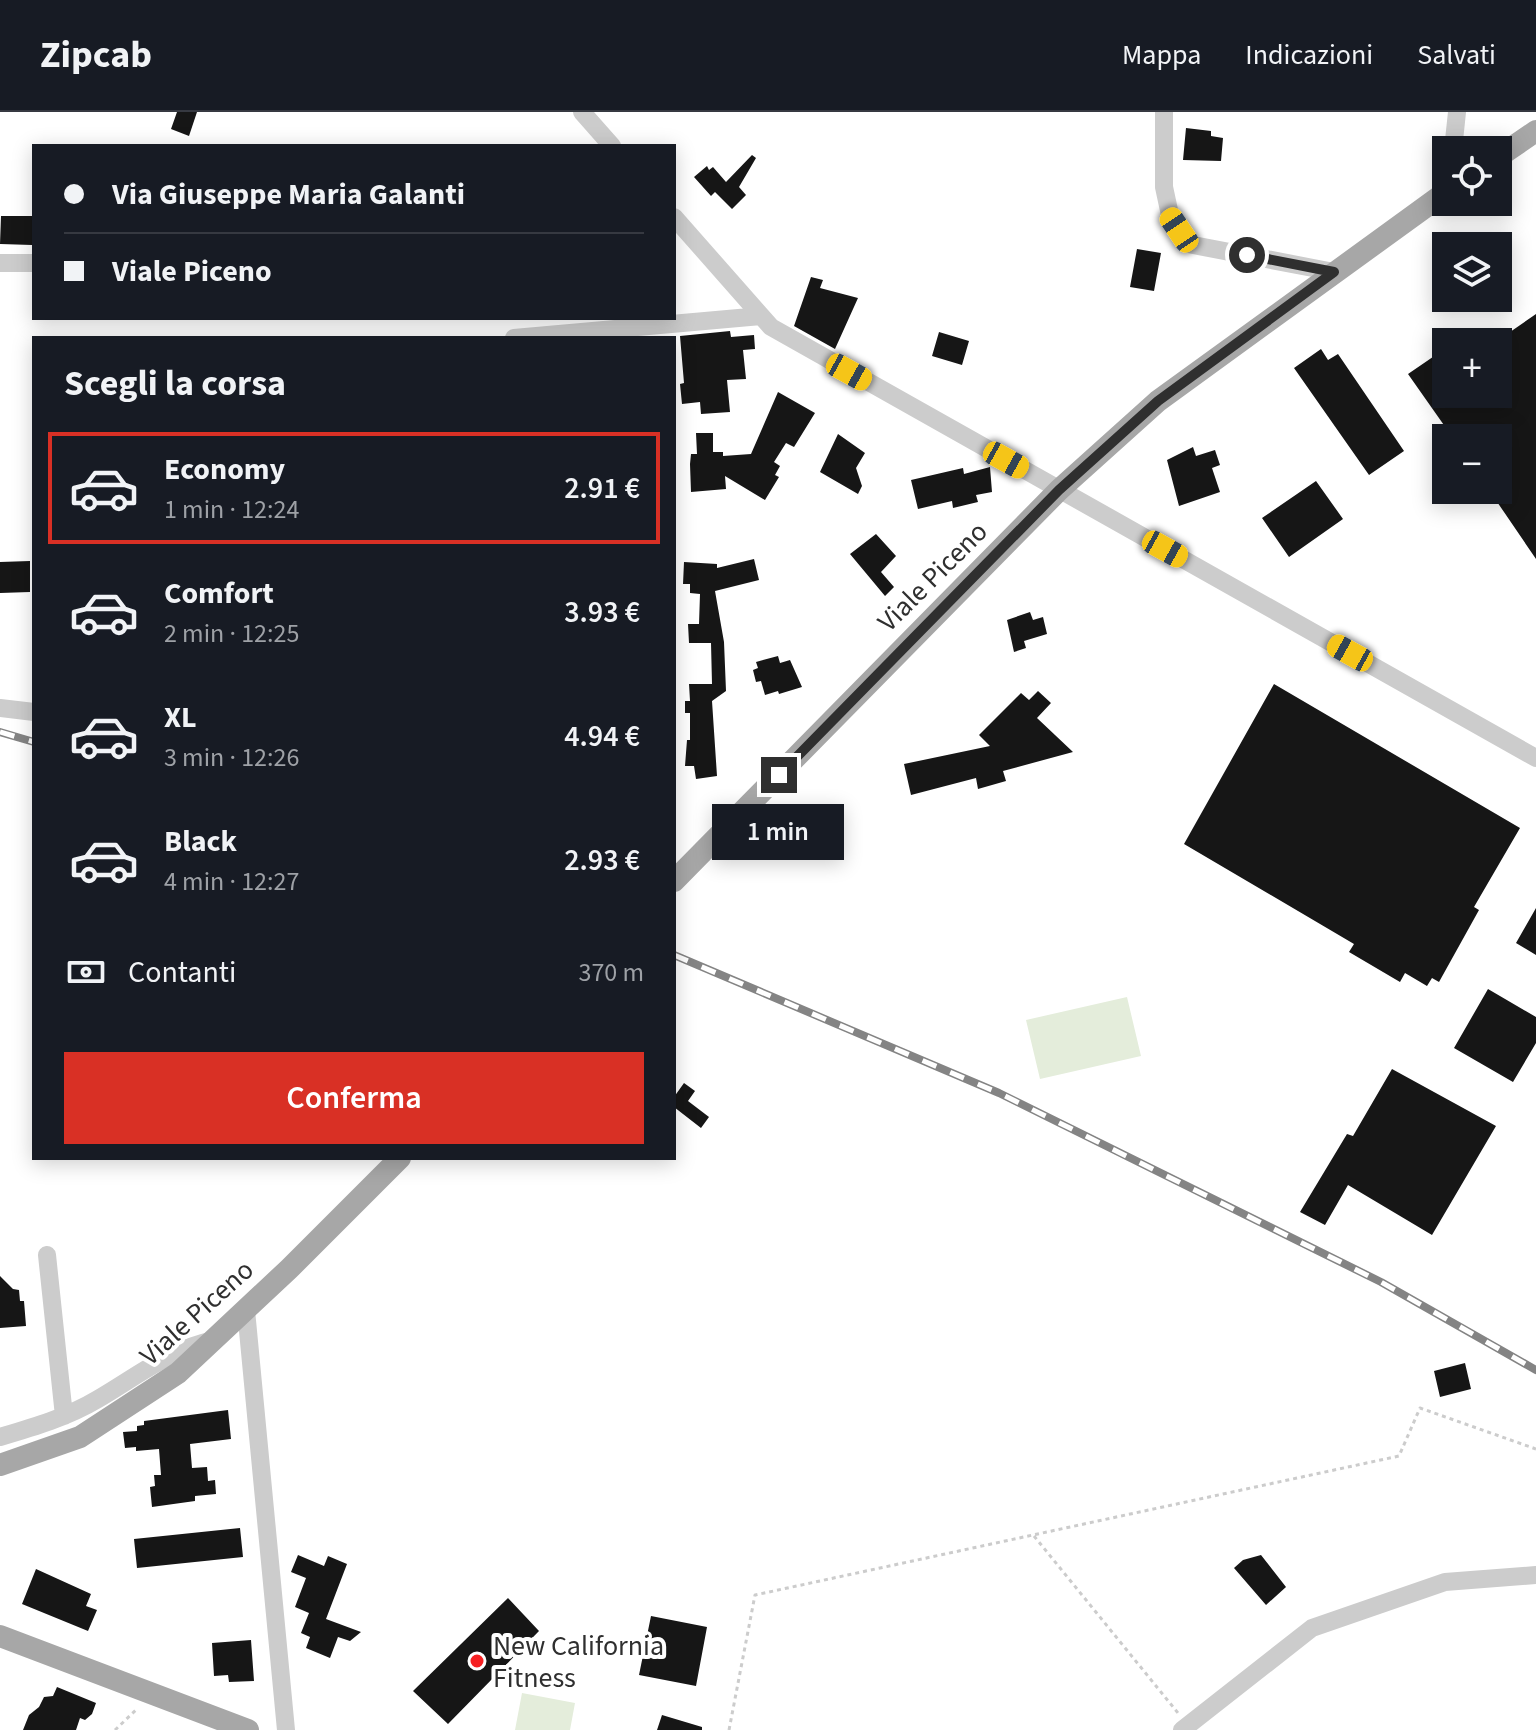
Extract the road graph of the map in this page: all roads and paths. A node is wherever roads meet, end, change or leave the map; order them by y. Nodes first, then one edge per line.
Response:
1 (582, 112) edge
2 (1164, 112) edge
3 (1457, 112) edge
4 (1536, 131) edge
5 (1454, 136) edge
6 (610, 144) edge
7 (1512, 147) edge
8 (1432, 202) edge
9 (676, 219) edge
10 (0, 263) edge
11 (32, 263) edge
12 (1334, 272) junction
13 (761, 316) junction
14 (673, 331) edge
15 (586, 335) edge
16 (562, 336) edge
17 (1059, 490) junction
18 (0, 708) edge
19 (32, 712) edge
20 (1536, 758) edge
21 (676, 879) edge
22 (398, 1160) edge
23 (47, 1255) dead end
24 (246, 1310) junction
25 (214, 1340) junction
26 (64, 1416) junction
27 (0, 1437) edge
28 (1536, 1449) edge
29 (0, 1465) edge
30 (1034, 1536) junction
31 (1536, 1575) edge
32 (0, 1636) edge
33 (152, 1695) junction
34 (1185, 1728) edge
35 (115, 1730) edge
36 (248, 1730) edge
37 (286, 1730) edge
38 (729, 1730) edge

1 - 6 street
2 - 12 street
3 - 5 street
4 - 7 main road
8 - 12 main road, Viale Piceno
9 - 13 street
10 - 11 street
12 - 17 main road, Viale Piceno
13 - 14 street
13 - 17 street
14 - 15 street
15 - 16 street
17 - 20 street
17 - 21 main road, Viale Piceno
18 - 19 street
22 - 24 main road, Viale Piceno
23 - 26 street
24 - 25 main road, Viale Piceno
24 - 37 street
25 - 26 street
25 - 29 main road, Viale Piceno
26 - 27 street
28 - 30 path
30 - 34 path
30 - 38 path
31 - 34 street
32 - 33 main road
33 - 35 path
33 - 36 main road

